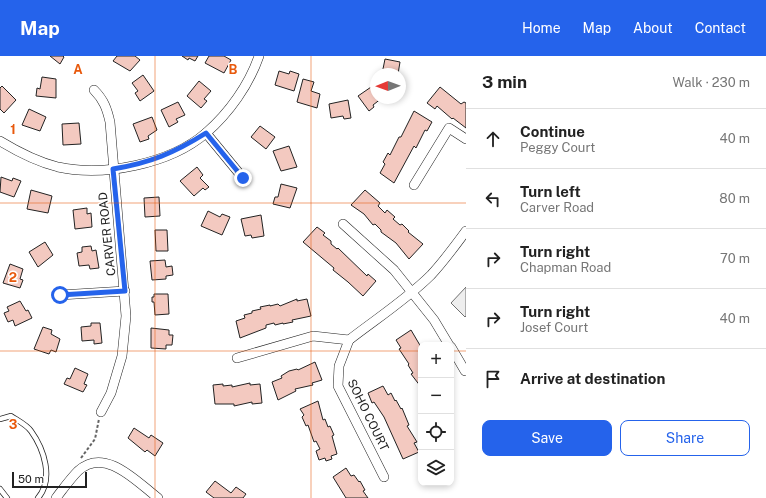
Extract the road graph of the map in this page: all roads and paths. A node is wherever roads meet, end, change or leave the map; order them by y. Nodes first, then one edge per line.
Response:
1 (259, 56) edge
2 (94, 90) dead end
3 (206, 133) junction
4 (466, 139) edge
5 (0, 141) edge
6 (113, 169) junction
7 (243, 178) dead end
8 (414, 185) dead end
9 (343, 224) dead end
10 (466, 231) edge
11 (125, 291) junction
12 (412, 292) junction
13 (60, 295) dead end
14 (349, 340) junction
15 (448, 342) edge
16 (454, 353) edge
17 (237, 358) dead end
18 (465, 371) edge
19 (101, 412) joint
20 (0, 419) edge
21 (77, 462) dead end
22 (384, 476) dead end
23 (0, 490) edge
24 (7, 498) edge
25 (38, 498) edge
26 (56, 498) edge
27 (158, 498) edge

1 - 3 street
2 - 6 street, CARVER ROAD
3 - 6 street
3 - 7 street
4 - 8 street
5 - 6 street
6 - 11 street, CARVER ROAD
9 - 12 street
10 - 12 street
11 - 13 street
11 - 19 street, CARVER ROAD
12 - 14 street
12 - 15 street
14 - 17 street
14 - 22 street, SOHO COURT
16 - 18 street
19 - 21 path
20 - 25 lane
23 - 24 lane
26 - 27 street

